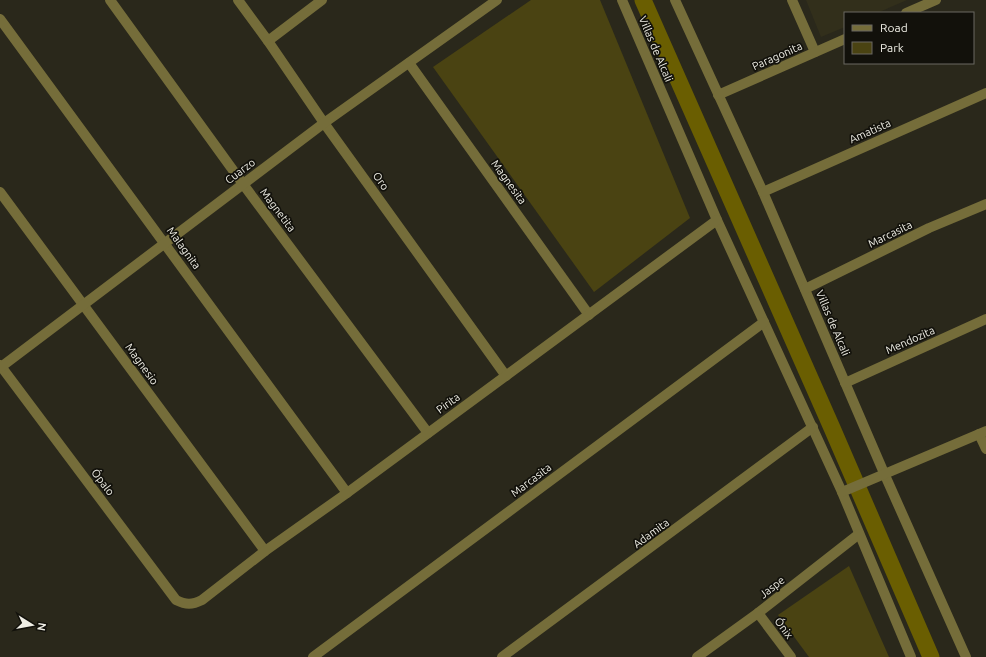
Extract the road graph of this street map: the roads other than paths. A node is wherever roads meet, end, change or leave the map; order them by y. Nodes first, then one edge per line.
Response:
1 (110, 0) edge
2 (238, 0) edge
3 (322, 0) edge
4 (497, 0) edge
5 (622, 0) edge
6 (675, 0) edge
7 (792, 0) edge
8 (936, 0) edge
9 (908, 12) edge
10 (0, 19) edge
11 (844, 39) edge
12 (268, 41) junction
13 (815, 52) junction
14 (409, 63) junction
15 (986, 93) edge
16 (718, 95) junction
17 (324, 123) junction
18 (243, 184) junction
19 (0, 192) edge
20 (763, 192) junction
21 (986, 204) edge
22 (717, 220) junction
23 (164, 242) junction
24 (805, 289) junction
25 (84, 305) junction
26 (589, 315) junction
27 (986, 319) edge
28 (764, 322) junction
29 (1, 366) edge
30 (506, 376) junction
31 (845, 383) junction
32 (813, 427) junction
33 (983, 432) edge
34 (428, 433) junction
35 (986, 449) edge
36 (881, 475) junction
37 (845, 491) junction
38 (347, 493) junction
39 (860, 534) junction
40 (265, 551) junction
41 (194, 604) joint
42 (758, 613) junction
43 (313, 657) edge
44 (502, 657) edge
45 (697, 657) edge
46 (791, 657) edge
47 (910, 657) edge
48 (966, 657) edge

1 - 18 street, Magnetita
2 - 12 street, Oro
3 - 12 street
4 - 14 street, Cuarzo
5 - 22 street, Villas de Alcali
6 - 16 street, Villas de Alcali
7 - 13 street
8 - 9 street
10 - 23 street, Malagnita
11 - 13 street, Paragonita
12 - 17 street, Oro
13 - 16 street, Paragonita
14 - 17 street, Cuarzo
14 - 26 street, Magnesita
15 - 20 street, Amatista
16 - 20 street, Villas de Alcali
17 - 18 street, Cuarzo
17 - 30 street, Oro
18 - 23 street, Cuarzo
18 - 34 street, Magnetita
19 - 25 street, Magnesio
20 - 24 street, Villas de Alcali
21 - 24 street, Marcasita
22 - 26 street, Pirita
22 - 28 street, Villas de Alcali
23 - 25 street, Cuarzo
23 - 38 street, Malagnita
24 - 31 street, Villas de Alcali
25 - 29 street, Cuarzo
25 - 40 street, Magnesio
26 - 30 street, Pirita
27 - 31 street, Mendozita
28 - 32 street, Villas de Alcali
28 - 43 street, Marcasita
29 - 41 street, Ópalo
30 - 34 street, Pirita
31 - 36 street, Villas de Alcali
32 - 37 street, Villas de Alcali
32 - 44 street, Adamita
33 - 35 street
33 - 36 street
34 - 38 street, Pirita
36 - 37 street
36 - 48 street, Villas de Alcali
37 - 39 street, Villas de Alcali
38 - 40 street, Pirita
39 - 42 street, Jaspe
39 - 47 street, Villas de Alcali
40 - 41 street, Pirita
42 - 45 street, Jaspe
42 - 46 street, Ónix

